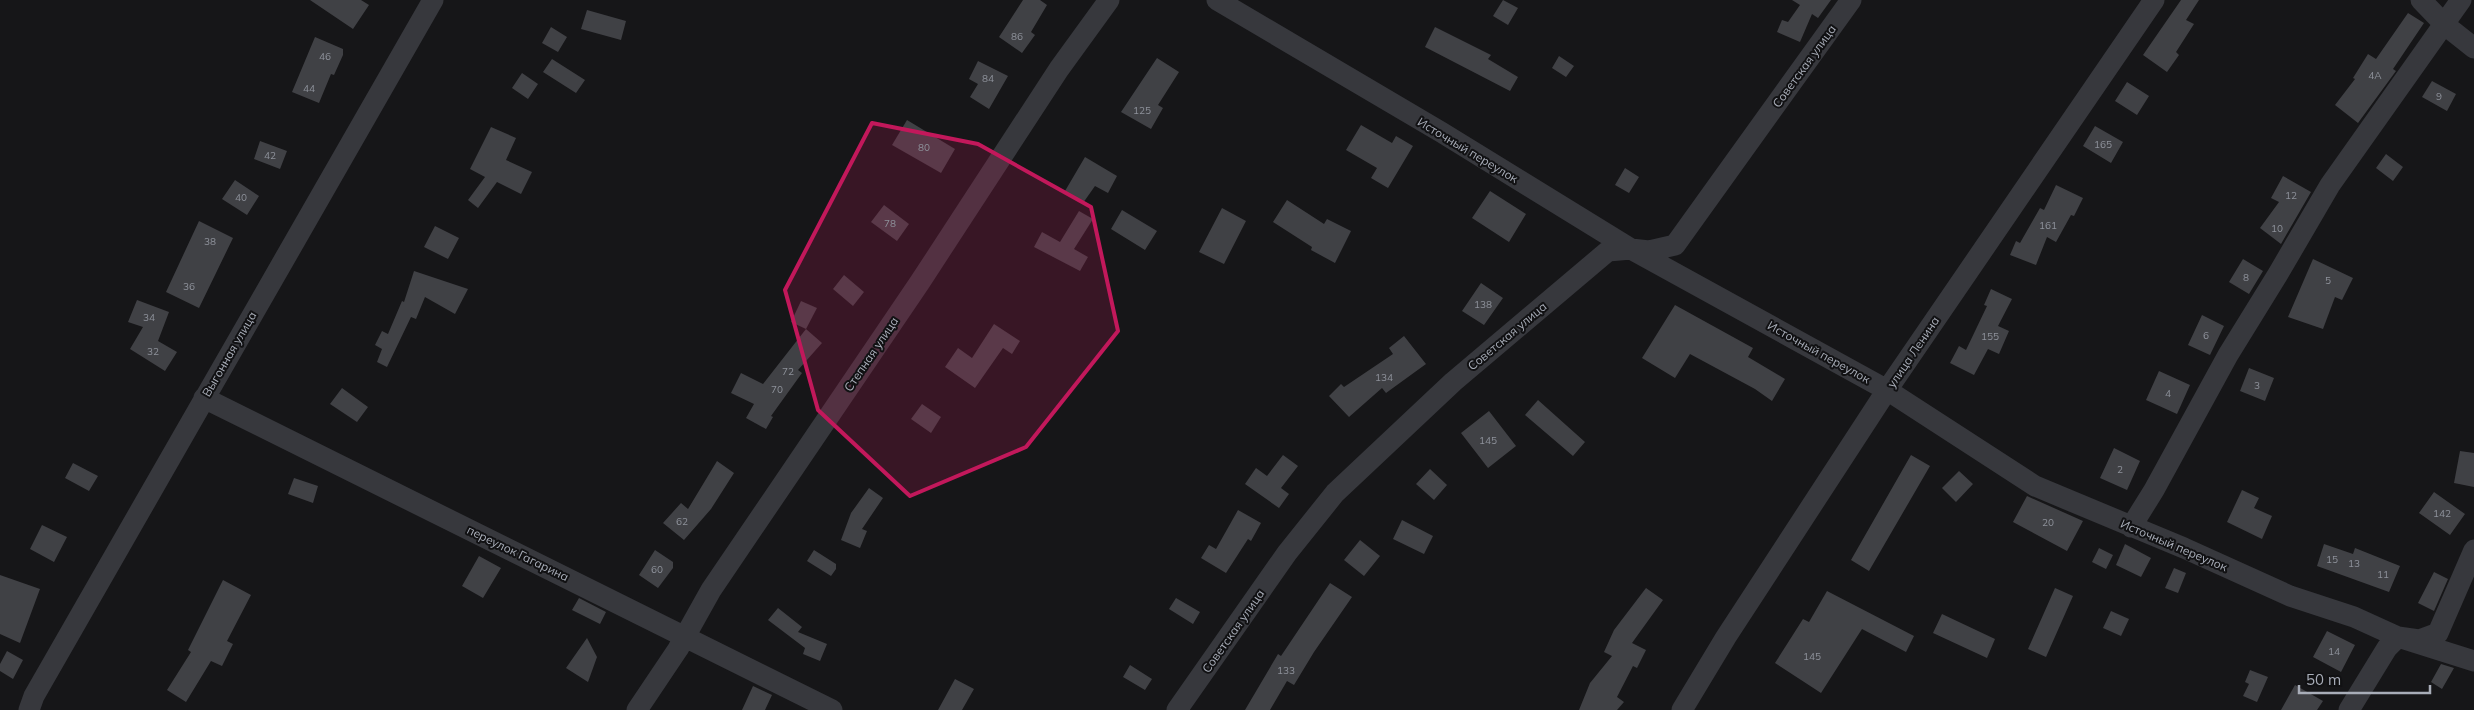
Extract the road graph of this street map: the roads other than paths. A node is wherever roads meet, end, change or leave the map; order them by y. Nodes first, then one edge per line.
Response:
1 (433, 0) edge
2 (1109, 0) edge
3 (1217, 0) edge
4 (1852, 0) edge
5 (2154, 0) edge
6 (2421, 0) edge
7 (2461, 0) edge
8 (2445, 25) junction
9 (2474, 48) edge
10 (1631, 249) junction
11 (1887, 390) junction
12 (204, 398) junction
13 (2130, 527) junction
14 (2474, 550) edge
15 (685, 636) junction
16 (2398, 637) junction
17 (2474, 661) edge
18 (29, 710) edge
19 (637, 710) edge
20 (832, 710) edge
21 (1177, 710) edge
22 (1682, 710) edge
23 (2350, 710) edge

1 - 12 street, Выгонная улица
2 - 15 street, Степная улица
3 - 10 street, Источный переулок
4 - 10 street, Советская улица
5 - 11 street, улица Ленина
6 - 8 street
7 - 8 street
8 - 9 street
8 - 13 street
10 - 11 street, Источный переулок
10 - 21 street, Советская улица
11 - 13 street, Источный переулок
11 - 22 street, улица Ленина
12 - 15 street, переулок Гагарина
12 - 18 street, Выгонная улица
13 - 16 street, Источный переулок
14 - 16 street
15 - 19 street, Степная улица
15 - 20 street, переулок Гагарина
16 - 17 street, Источный переулок
16 - 23 street

